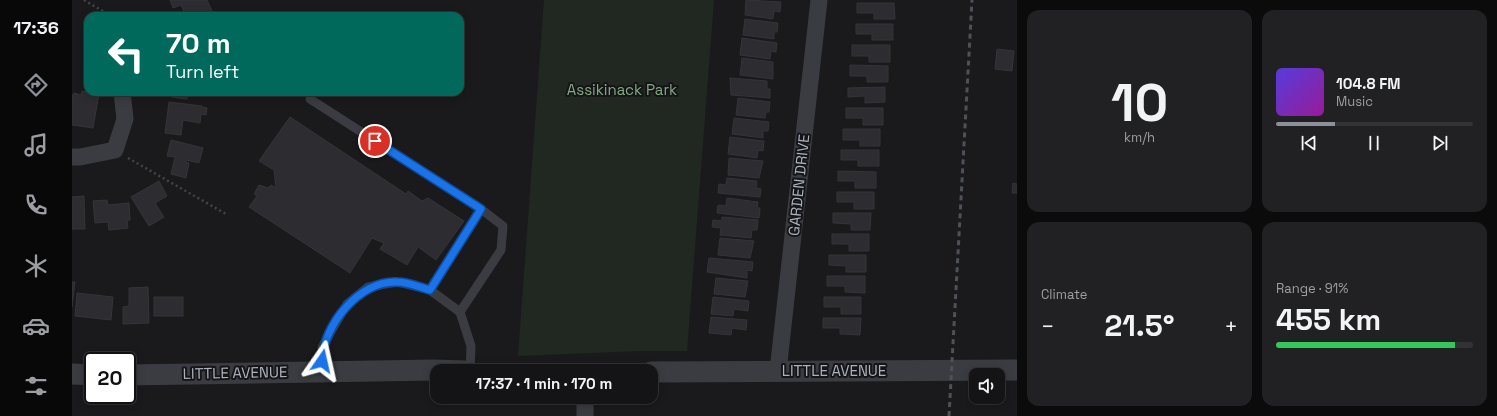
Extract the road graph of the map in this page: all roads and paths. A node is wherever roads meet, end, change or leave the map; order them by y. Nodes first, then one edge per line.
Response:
1 (84, 0) edge
2 (819, 0) edge
3 (104, 12) edge
4 (122, 96) edge
5 (310, 99) dead end
6 (115, 150) junction
7 (72, 157) edge
8 (481, 209) junction
9 (226, 214) dead end
10 (430, 290) junction
11 (460, 312) junction
12 (470, 364) edge
13 (1017, 370) edge
14 (430, 371) edge
15 (778, 371) junction
16 (321, 372) junction
17 (658, 372) edge
18 (72, 374) edge
19 (84, 375) edge
20 (136, 375) edge
21 (585, 404) edge
22 (585, 416) edge

1 - 3 path
2 - 15 street, GARDEN DRIVE
4 - 6 street
5 - 8 lane
6 - 7 street
6 - 9 path
8 - 10 lane
8 - 11 lane
10 - 11 lane
10 - 16 lane
11 - 12 lane
13 - 15 street, LITTLE AVENUE
14 - 16 street, LITTLE AVENUE
15 - 17 street, LITTLE AVENUE
16 - 20 street, LITTLE AVENUE
18 - 19 street
21 - 22 street

